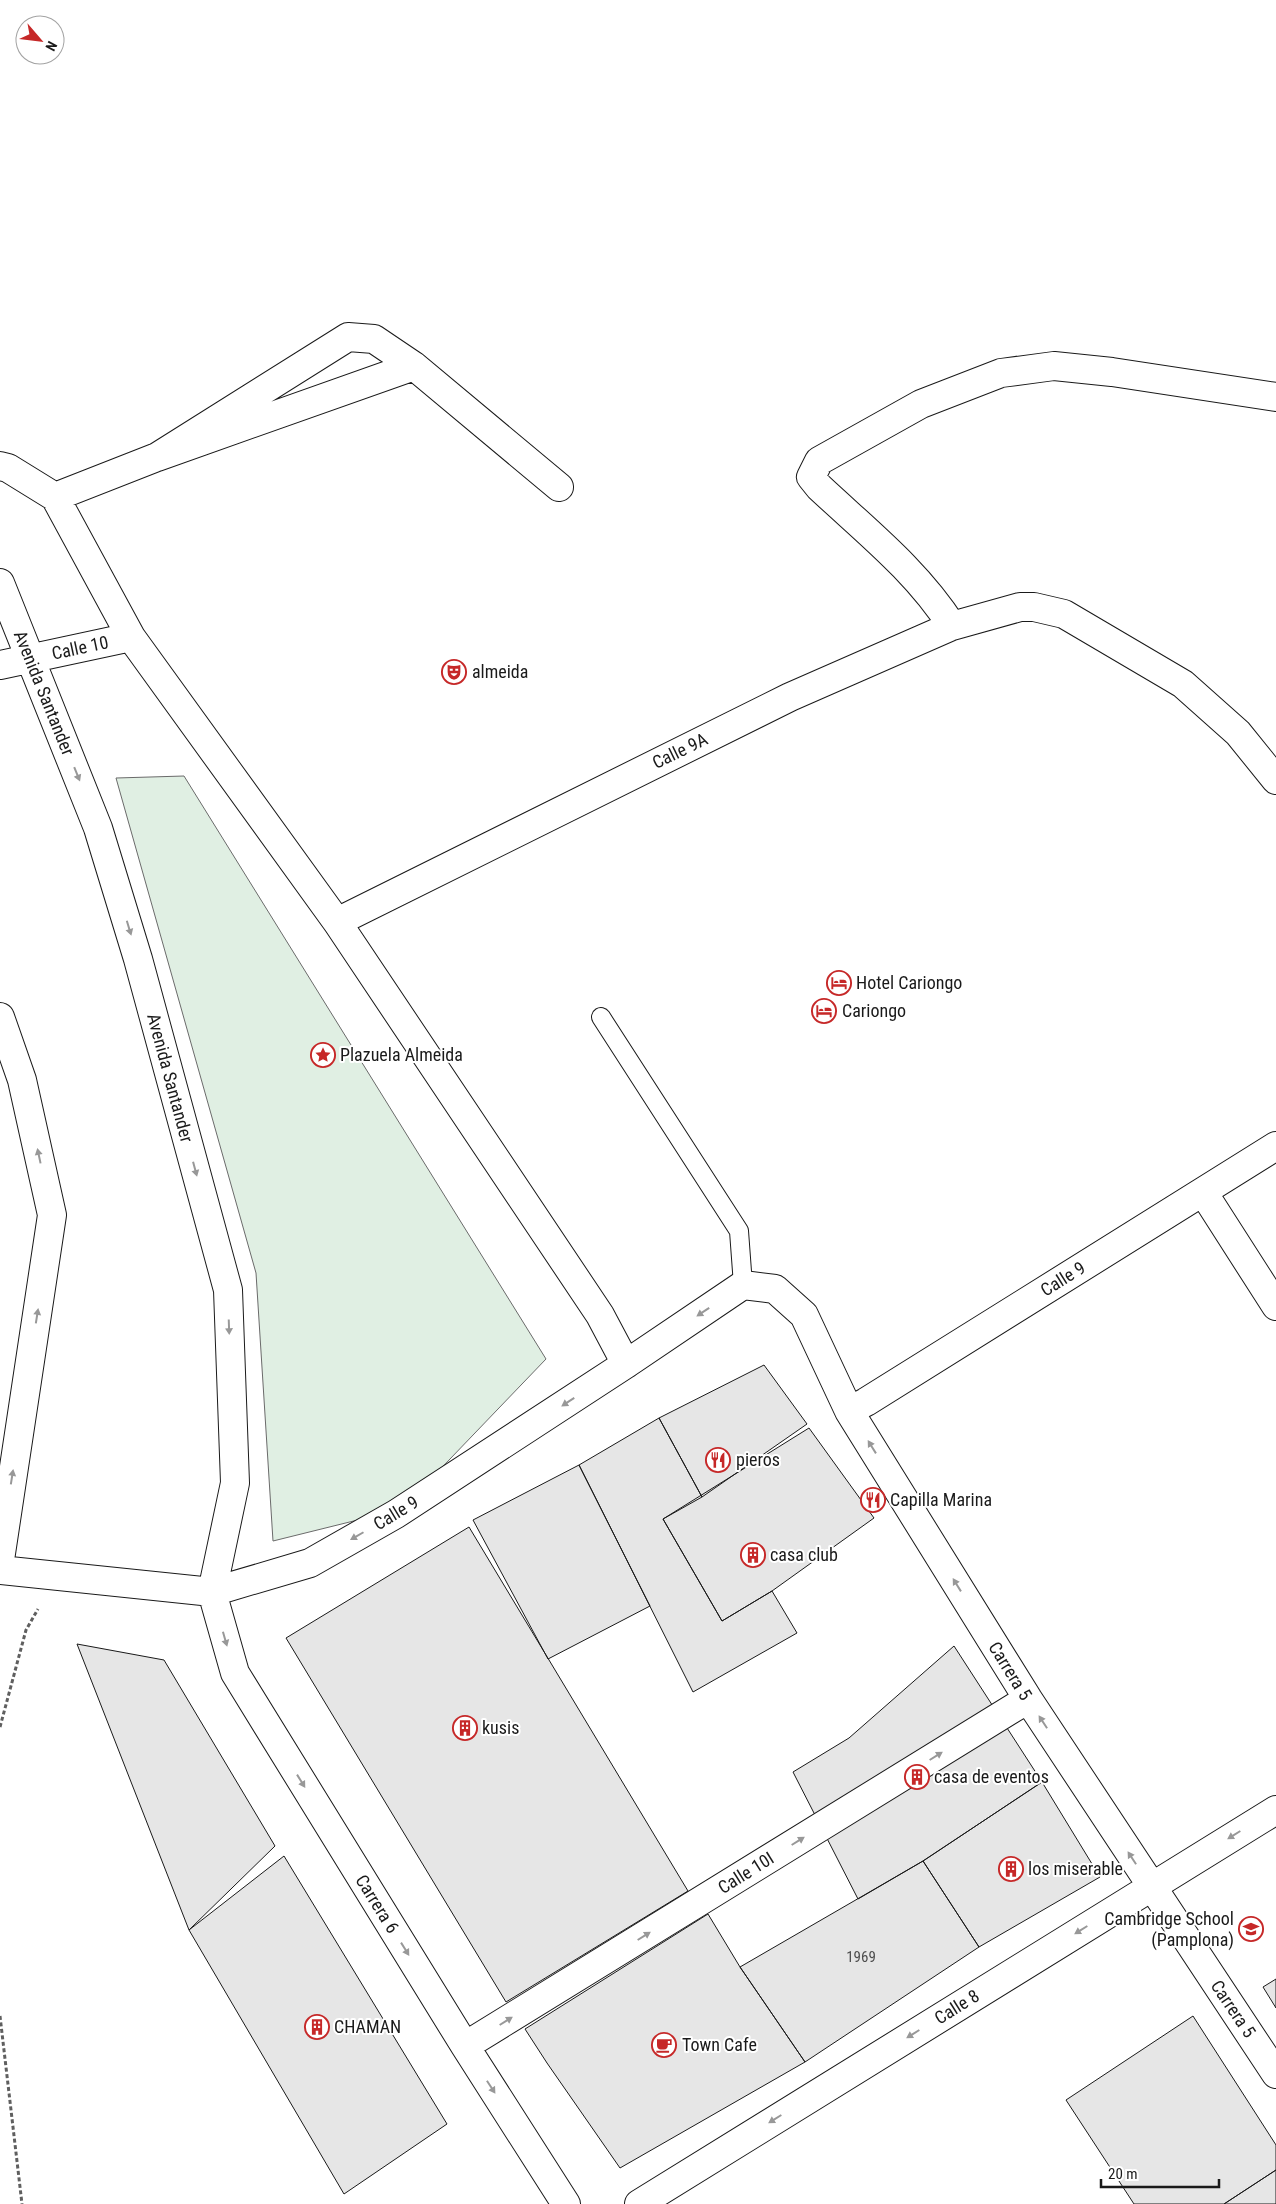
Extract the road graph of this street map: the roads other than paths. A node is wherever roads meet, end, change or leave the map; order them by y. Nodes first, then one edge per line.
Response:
1 (414, 366) junction
2 (1276, 397) edge
3 (157, 457) junction
4 (0, 466) edge
5 (558, 487) dead end
6 (55, 497) junction
7 (0, 583) edge
8 (952, 626) junction
9 (131, 637) junction
10 (31, 659) junction
11 (0, 665) edge
12 (1276, 780) edge
13 (337, 922) junction
14 (0, 1017) edge
15 (601, 1017) dead end
16 (11, 1084) edge
17 (1276, 1146) edge
18 (1203, 1192) junction
19 (743, 1285) junction
20 (1276, 1306) edge
21 (626, 1364) junction
22 (849, 1411) junction
23 (5, 1566) edge
24 (212, 1592) junction
25 (1028, 1700) junction
26 (1276, 1810) edge
27 (1151, 1887) junction
28 (464, 2046) junction
29 (1276, 2074) edge
30 (566, 2204) edge
31 (639, 2204) edge

1 - 3 street
1 - 3 street
1 - 5 street
2 - 8 street
3 - 6 street
4 - 6 street
6 - 9 street
7 - 10 street, Avenida Santander
8 - 12 street, Calle 9A
8 - 13 street, Calle 9A
9 - 10 street, Calle 10
9 - 13 street
10 - 11 street, Calle 10
10 -> 24 street, Avenida Santander
13 - 21 street
14 - 16 street
15 - 19 lane
23 -> 16 street
17 - 18 street, Calle 9
18 - 20 street
18 - 22 street, Calle 9
19 -> 21 street, Calle 9
19 - 22 street, Carrera 5
21 -> 24 street, Calle 9
25 -> 22 street, Carrera 5
23 - 24 street, Calle 9
24 -> 28 street, Carrera 6
27 -> 25 street, Carrera 5
28 -> 25 street, Calle 10I
26 -> 27 street, Calle 8
27 - 29 street, Carrera 5
27 -> 31 street, Calle 8
28 -> 30 street, Carrera 6

